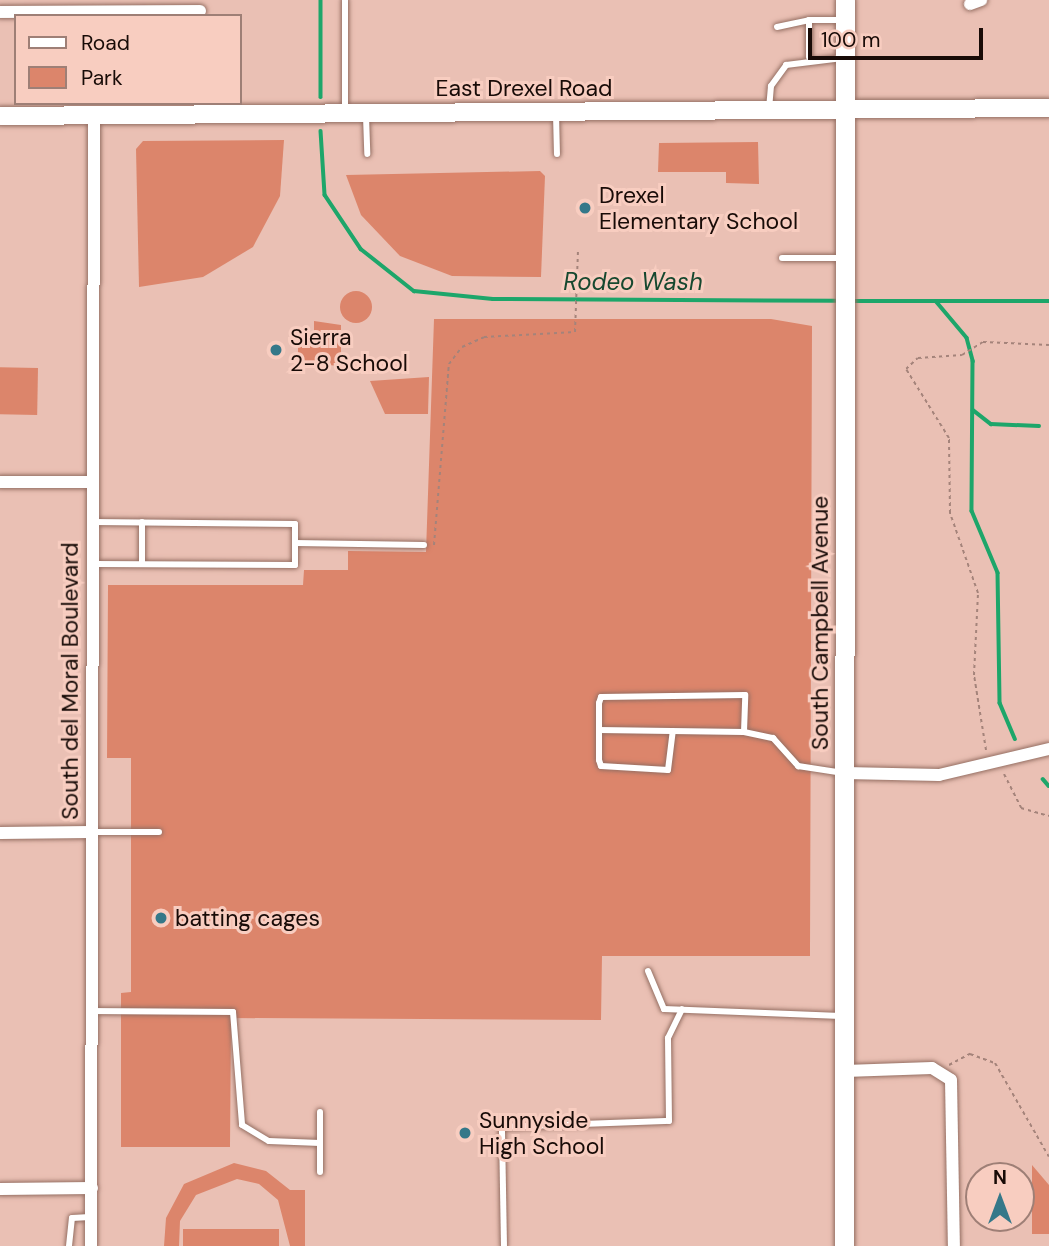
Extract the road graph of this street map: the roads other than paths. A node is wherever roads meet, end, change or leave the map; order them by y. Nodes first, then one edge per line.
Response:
1 (345, 0) edge
2 (845, 0) edge
3 (200, 9) edge
4 (0, 12) edge
5 (809, 20) junction
6 (845, 20) junction
7 (777, 27) dead end
8 (809, 57) junction
9 (844, 58) junction
10 (1049, 108) edge
11 (204, 109) edge
12 (843, 110) junction
13 (769, 111) junction
14 (556, 113) junction
15 (345, 114) junction
16 (366, 114) junction
17 (94, 115) junction
18 (0, 116) edge
19 (367, 154) dead end
20 (556, 154) dead end
21 (782, 258) dead end
22 (844, 258) junction
23 (0, 482) edge
24 (92, 482) junction
25 (91, 522) junction
26 (142, 522) junction
27 (295, 543) junction
28 (424, 545) road end
29 (91, 564) junction
30 (142, 564) junction
31 (599, 730) junction
32 (673, 731) junction
33 (744, 732) junction
34 (1049, 750) edge
35 (845, 773) junction
36 (90, 832) junction
37 (159, 832) dead end
38 (0, 834) edge
39 (648, 971) dead end
40 (682, 1009) junction
41 (91, 1012) junction
42 (845, 1016) junction
43 (845, 1071) junction
44 (320, 1112) dead end
45 (320, 1143) junction
46 (320, 1172) dead end
47 (92, 1188) junction
48 (0, 1189) edge
49 (91, 1217) junction
50 (69, 1246) edge
51 (91, 1246) edge
52 (504, 1246) edge
53 (844, 1246) edge
54 (954, 1246) edge

1 - 15 lane
2 - 6 main road, South Campbell Avenue
3 - 4 street
5 - 6 lane
5 - 7 lane
5 - 8 lane
6 - 9 main road, South Campbell Avenue
8 - 9 lane
8 - 13 lane
9 - 12 main road, South Campbell Avenue
10 - 12 street, East Drexel Road
11 - 15 street, East Drexel Road
11 - 17 street, East Drexel Road
12 - 13 street, East Drexel Road
12 - 22 main road, South Campbell Avenue
13 - 14 street, East Drexel Road
14 - 16 street, East Drexel Road
14 - 20 lane
15 - 16 street, East Drexel Road
16 - 19 lane
17 - 18 street, East Drexel Road
17 - 24 street, South del Moral Boulevard
21 - 22 lane
22 - 35 main road, South Campbell Avenue
23 - 24 street
24 - 25 street, South del Moral Boulevard
25 - 26 lane
25 - 29 street, South del Moral Boulevard
26 - 27 lane
26 - 30 lane
27 - 28 lane
27 - 30 lane
29 - 30 lane
29 - 36 street, South del Moral Boulevard
31 - 32 lane
31 - 32 lane
31 - 33 lane
32 - 33 lane
33 - 35 lane
34 - 35 street
35 - 42 main road, South Campbell Avenue
36 - 37 lane
36 - 38 street
36 - 41 street, South del Moral Boulevard
39 - 40 lane
40 - 42 lane
40 - 52 lane
41 - 45 lane
41 - 47 street, South del Moral Boulevard
42 - 43 main road, South Campbell Avenue
43 - 53 main road, South Campbell Avenue
43 - 54 street
44 - 45 lane
45 - 46 lane
47 - 48 street
47 - 49 street, South del Moral Boulevard
49 - 50 lane
49 - 51 street, South del Moral Boulevard

